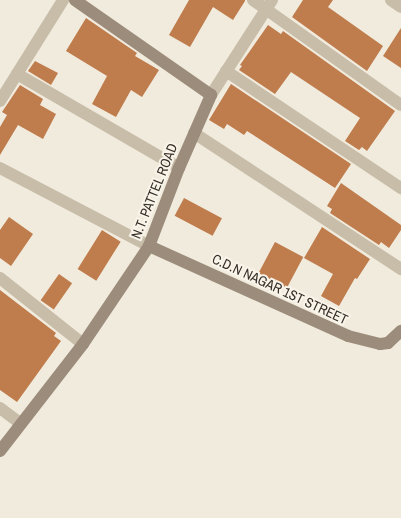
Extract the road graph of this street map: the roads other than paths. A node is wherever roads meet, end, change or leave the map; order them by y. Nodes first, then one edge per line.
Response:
1 (64, 0) edge
2 (75, 0) edge
3 (254, 0) edge
4 (391, 0) edge
5 (269, 4) edge
6 (401, 7) edge
7 (226, 71) junction
8 (17, 74) junction
9 (211, 95) junction
10 (0, 101) edge
11 (401, 104) edge
12 (194, 133) junction
13 (0, 168) edge
14 (179, 168) junction
15 (401, 188) edge
16 (150, 246) junction
17 (401, 269) edge
18 (0, 278) edge
19 (400, 333) edge
20 (83, 344) junction
21 (0, 408) edge
22 (21, 424) junction
23 (0, 450) edge

1 - 8 street
2 - 9 street
3 - 5 street
4 - 6 street
5 - 7 street
5 - 11 street
7 - 9 street
7 - 15 street
8 - 10 street
8 - 14 street
9 - 12 street, N.T. PATTEL ROAD
12 - 14 street, N.T. PATTEL ROAD
12 - 17 street
13 - 16 street
14 - 16 street, N.T. PATTEL ROAD
16 - 19 street, C.D.N NAGAR 1ST STREET
16 - 20 street, N.T. PATTEL ROAD
18 - 20 street
20 - 22 street, N.T. PATTEL ROAD
21 - 22 street
22 - 23 street, N.T. PATTEL ROAD

